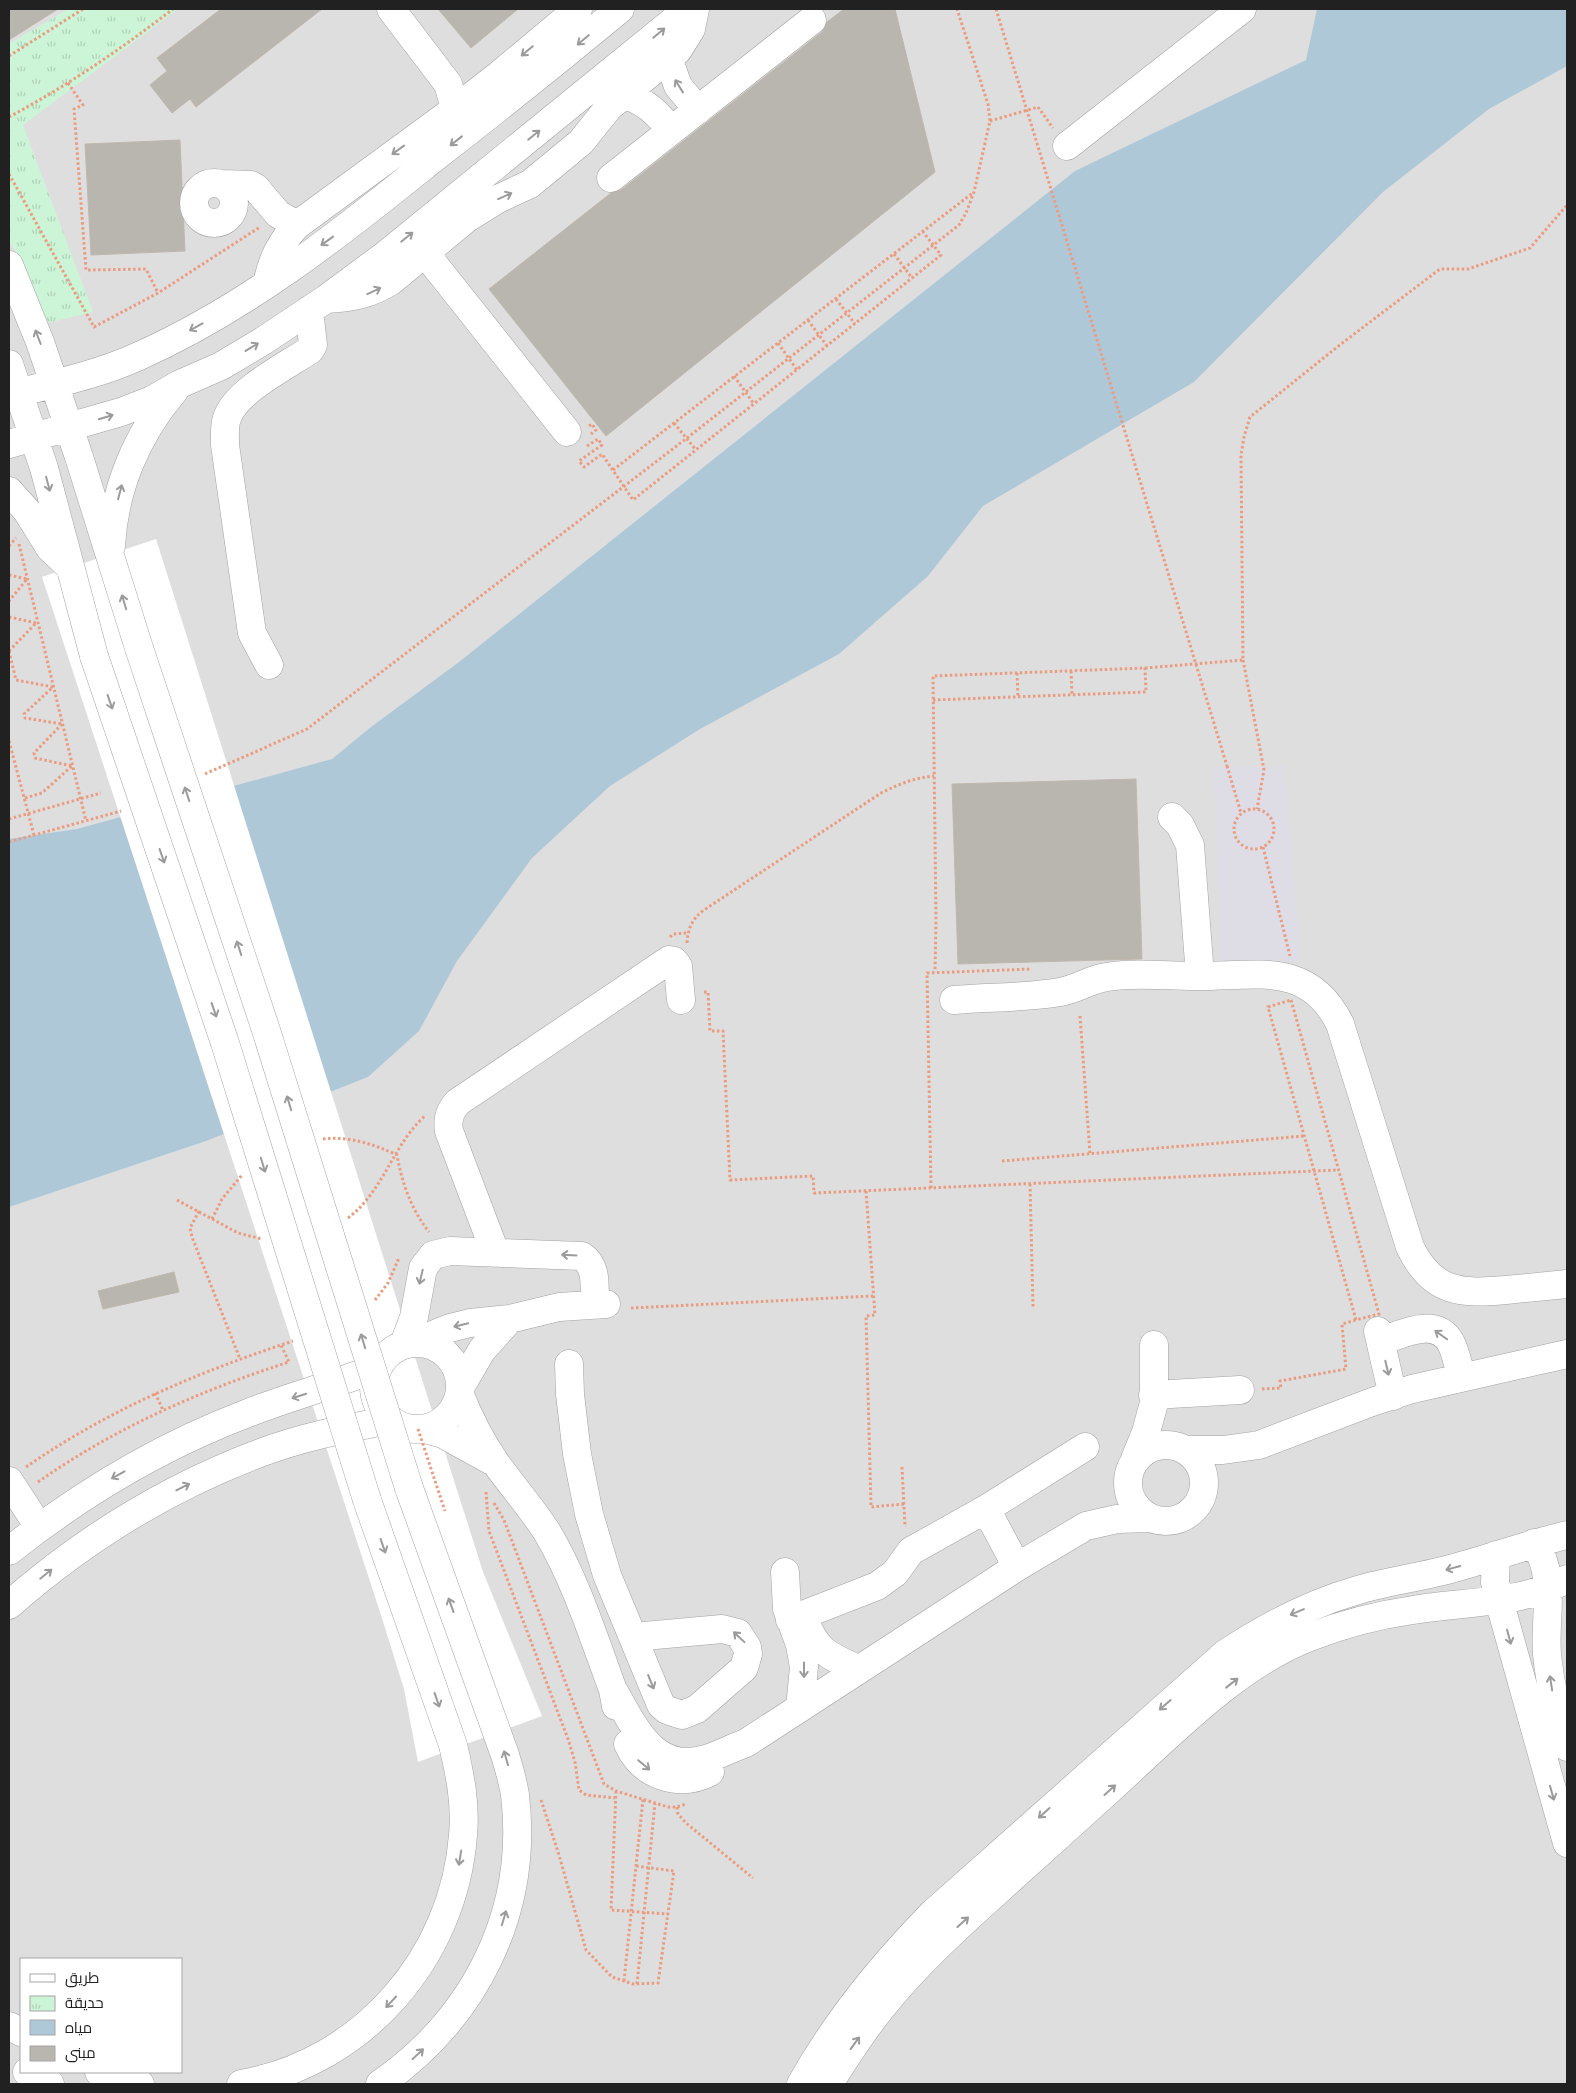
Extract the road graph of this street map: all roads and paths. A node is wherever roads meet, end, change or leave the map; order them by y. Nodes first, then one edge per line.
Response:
1 (83, 9) edge
2 (173, 9) edge
3 (391, 9) edge
4 (405, 9) edge
5 (578, 9) edge
6 (620, 9) edge
7 (688, 9) edge
8 (695, 9) edge
9 (956, 9) edge
10 (996, 9) edge
11 (1242, 9) edge
12 (812, 20) dead end
13 (9, 56) edge
14 (668, 58) junction
15 (68, 83) junction
16 (482, 88) junction
17 (625, 95) junction
18 (1038, 107) dead end
19 (454, 110) junction
20 (698, 110) junction
21 (9, 117) edge
22 (990, 121) junction
23 (671, 131) junction
24 (1067, 146) dead end
25 (9, 174) edge
26 (611, 178) dead end
27 (974, 192) junction
28 (1567, 205) edge
29 (266, 213) junction
30 (923, 232) junction
31 (288, 235) junction
32 (934, 245) junction
33 (425, 253) junction
34 (894, 254) junction
35 (9, 265) edge
36 (904, 268) junction
37 (912, 278) junction
38 (267, 284) junction
39 (158, 293) junction
40 (836, 299) junction
41 (317, 304) junction
42 (847, 313) junction
43 (808, 320) junction
44 (855, 324) junction
45 (818, 335) junction
46 (778, 343) junction
47 (826, 346) junction
48 (789, 358) junction
49 (9, 364) edge
50 (797, 370) junction
51 (734, 376) junction
52 (54, 384) junction
53 (180, 384) junction
54 (745, 393) junction
55 (14, 394) edge
56 (754, 404) junction
57 (674, 422) junction
58 (69, 428) junction
59 (687, 438) junction
60 (580, 439) junction
61 (21, 440) edge
62 (696, 450) junction
63 (613, 470) junction
64 (624, 486) junction
65 (9, 491) edge
66 (15, 530) dead end
67 (17, 537) junction
68 (9, 546) edge
69 (110, 557) junction
70 (71, 568) junction
71 (9, 575) edge
72 (27, 579) junction
73 (9, 601) edge
74 (9, 617) edge
75 (37, 623) junction
76 (9, 651) edge
77 (1243, 660) junction
78 (269, 665) dead end
79 (1145, 668) junction
80 (1071, 671) junction
81 (1017, 673) junction
82 (53, 687) junction
83 (1072, 694) junction
84 (1018, 697) junction
85 (933, 700) junction
86 (62, 724) junction
87 (9, 741) edge
88 (72, 766) junction
89 (200, 776) dead end
90 (934, 776) junction
91 (101, 794) dead end
92 (25, 798) junction
93 (80, 799) junction
94 (1257, 809) junction
95 (123, 810) dead end
96 (29, 813) junction
97 (1242, 813) junction
98 (1172, 817) dead end
99 (9, 819) edge
100 (86, 821) junction
101 (34, 835) junction
102 (9, 842) edge
103 (1263, 847) junction
104 (687, 950) dead end
105 (1032, 969) dead end
106 (934, 972) junction
107 (1200, 976) junction
108 (1296, 980) junction
109 (708, 992) dead end
110 (681, 1000) dead end
111 (954, 1000) dead end
112 (1080, 1016) dead end
113 (1304, 1136) junction
114 (1090, 1154) junction
115 (397, 1155) dead end
116 (1002, 1161) dead end
117 (1338, 1170) junction
118 (1314, 1171) junction
119 (1030, 1184) junction
120 (931, 1188) junction
121 (866, 1191) junction
122 (199, 1212) dead end
123 (422, 1237) dead end
124 (403, 1252) dead end
125 (495, 1252) junction
126 (1567, 1284) edge
127 (874, 1296) junction
128 (373, 1302) dead end
129 (611, 1305) junction
130 (1033, 1306) dead end
131 (510, 1319) junction
132 (1371, 1331) junction
133 (300, 1339) dead end
134 (409, 1343) junction
135 (281, 1345) junction
136 (1154, 1345) dead end
137 (1567, 1354) edge
138 (240, 1359) junction
139 (569, 1364) dead end
140 (378, 1367) junction
141 (1462, 1377) junction
142 (460, 1390) junction
143 (1240, 1390) joint
144 (154, 1393) junction
145 (1393, 1396) junction
146 (1154, 1399) junction
147 (163, 1410) junction
148 (389, 1420) junction
149 (425, 1429) junction
150 (1259, 1446) junction
151 (1085, 1447) dead end
152 (1183, 1449) junction
153 (496, 1463) junction
154 (902, 1466) dead end
155 (1132, 1466) junction
156 (435, 1481) dead end
157 (16, 1482) edge
158 (486, 1492) dead end
159 (1203, 1494) junction
160 (904, 1504) junction
161 (986, 1509) junction
162 (448, 1518) dead end
163 (1150, 1518) junction
164 (1086, 1526) junction
165 (39, 1527) junction
166 (1567, 1535) edge
167 (1534, 1543) junction
168 (9, 1551) edge
169 (600, 1552) junction
170 (1496, 1555) junction
171 (906, 1557) junction
172 (565, 1566) junction
173 (1017, 1567) junction
174 (790, 1572) dead end
175 (1557, 1584) edge
176 (1499, 1600) junction
177 (9, 1605) edge
178 (796, 1618) junction
179 (633, 1637) dead end
180 (858, 1669) junction
181 (800, 1708) junction
182 (1562, 1713) edge
183 (1567, 1747) edge
184 (616, 1791) dead end
185 (615, 1798) junction
186 (540, 1799) dead end
187 (643, 1799) dead end
188 (656, 1803) dead end
189 (677, 1808) dead end
190 (1567, 1843) edge
191 (636, 1866) junction
192 (649, 1868) junction
193 (753, 1878) dead end
194 (631, 1911) junction
195 (644, 1912) junction
196 (668, 1914) junction
197 (624, 1981) junction
198 (637, 1984) junction
199 (9, 2062) edge
200 (20, 2068) edge
201 (29, 2073) edge
202 (102, 2073) edge
203 (50, 2084) edge
204 (140, 2084) edge
205 (242, 2084) edge
206 (380, 2084) edge
207 (801, 2084) edge
208 (829, 2084) edge

1 - 13 path
2 - 15 path
3 - 19 street
4 - 16 street
5 -> 16 street
6 -> 38 street
41 -> 7 street
8 - 14 street
9 - 22 path
10 - 97 path, bridge
11 - 24 street
12 - 20 street
14 - 17 street
20 -> 14 street
15 - 21 path
15 - 39 path
16 - 19 street
17 - 23 street
33 -> 17 street
18 - 22 path
19 -> 31 street
20 - 23 street
22 - 27 path
23 - 26 street
25 - 39 path
27 - 30 path
27 - 32 path
28 - 77 path
29 - 29 street
29 - 31 street
29 - 39 path
30 - 32 path
30 - 34 path
31 - 38 street
32 - 36 path
32 - 37 path
41 -> 33 street
33 - 60 street
34 - 36 path
34 - 40 path
52 -> 35 street
36 - 37 path
36 - 42 path
37 - 44 path
38 -> 52 street
40 - 42 path
40 - 43 path
53 -> 41 street
41 - 78 street
42 - 44 path
42 - 45 path
43 - 45 path
43 - 46 path
44 - 47 path
45 - 47 path
45 - 48 path
46 - 48 path
46 - 51 path
47 - 50 path
48 - 50 path
48 - 54 path
49 - 55 street
50 - 56 path
51 - 54 path
51 - 57 path
52 - 55 street
52 - 58 street
58 -> 53 street
69 -> 53 street
54 - 56 path
54 - 59 path
55 - 61 street
56 - 62 path
57 - 59 path
57 - 63 path
58 - 61 street
58 - 69 street
59 - 62 path
59 - 64 path
60 - 60 path
60 - 63 path
61 -> 70 street
62 - 64 path
63 - 64 path
64 - 89 path
65 - 70 street
66 - 67 path
67 - 68 path
67 - 72 path
206 -> 69 street, bridge
70 -> 205 street, bridge
71 - 72 path
72 - 73 path
72 - 75 path
74 - 75 path
75 - 76 path
75 - 82 path
76 - 82 path
77 - 79 path
77 - 94 path
79 - 80 path
79 - 83 path
80 - 81 path
80 - 83 path
81 - 84 path
81 - 85 path
82 - 86 path
82 - 86 path
83 - 84 path
84 - 85 path
85 - 90 path
86 - 88 path
86 - 88 path
87 - 92 path
88 - 92 path
88 - 93 path
90 - 104 path
90 - 106 path
91 - 93 path
92 - 96 path
93 - 96 path
93 - 100 path
94 - 97 path
94 - 103 path
95 - 100 path
96 - 99 path
96 - 101 path
97 - 103 path
98 - 107 street
100 - 101 path
101 - 102 path
103 - 108 path
105 - 106 path
106 - 120 path
107 - 108 street
107 - 111 street
108 - 126 street
109 - 121 path
110 - 125 street
112 - 114 path
113 - 114 path
113 - 117 path
113 - 118 path
114 - 116 path
115 - 123 path
117 - 118 path
117 - 132 path
118 - 119 path
118 - 132 path
119 - 120 path
119 - 130 path
120 - 121 path
121 - 127 path
122 - 138 path
124 - 128 path
129 -> 125 street
125 -> 134 street
127 - 129 path
127 - 160 path
129 - 131 street
131 -> 134 street
131 - 142 street
141 -> 132 street
132 - 143 path
132 -> 145 street
133 - 135 path
134 - 140 street
134 - 142 street
135 - 138 path
135 - 147 path
136 - 146 street
137 - 141 street
138 - 144 path
139 - 169 street
140 - 148 street
140 -> 165 street
141 - 145 street
142 - 149 street
142 - 153 street
143 - 146 street
144 - 147 path
144 - 157 path
145 - 150 street
146 - 152 street
146 - 155 street
147 - 157 path
148 - 149 street
177 -> 148 street
149 - 153 street
150 - 152 street
150 - 159 street
151 - 161 street
152 - 155 street
152 - 159 street
153 - 172 street
154 - 160 path
155 - 163 street
155 - 164 street
156 - 162 path
157 - 165 street
158 - 185 path
159 - 163 street
160 - 171 path
161 - 171 street
161 - 173 street
163 - 164 street
164 - 173 street
165 - 168 street
166 - 167 street
167 - 170 street
167 - 175 street
169 - 172 street
169 - 179 street
170 - 176 street
170 -> 207 street
171 - 178 street
172 - 181 street
173 - 180 street
174 - 178 street
175 - 176 street
182 -> 175 street
176 -> 190 street
208 -> 176 street
178 - 180 street
178 -> 181 street
180 - 181 street
182 - 183 street
184 - 185 path
185 - 194 path
186 - 197 path
187 - 191 path
188 - 192 path
189 - 193 path
191 - 192 path
191 - 194 path
192 - 195 path
192 - 196 path
194 - 195 path
194 - 197 path
195 - 196 path
195 - 198 path
196 - 198 path
197 - 198 path
199 - 200 street
201 - 203 street
202 - 204 street

